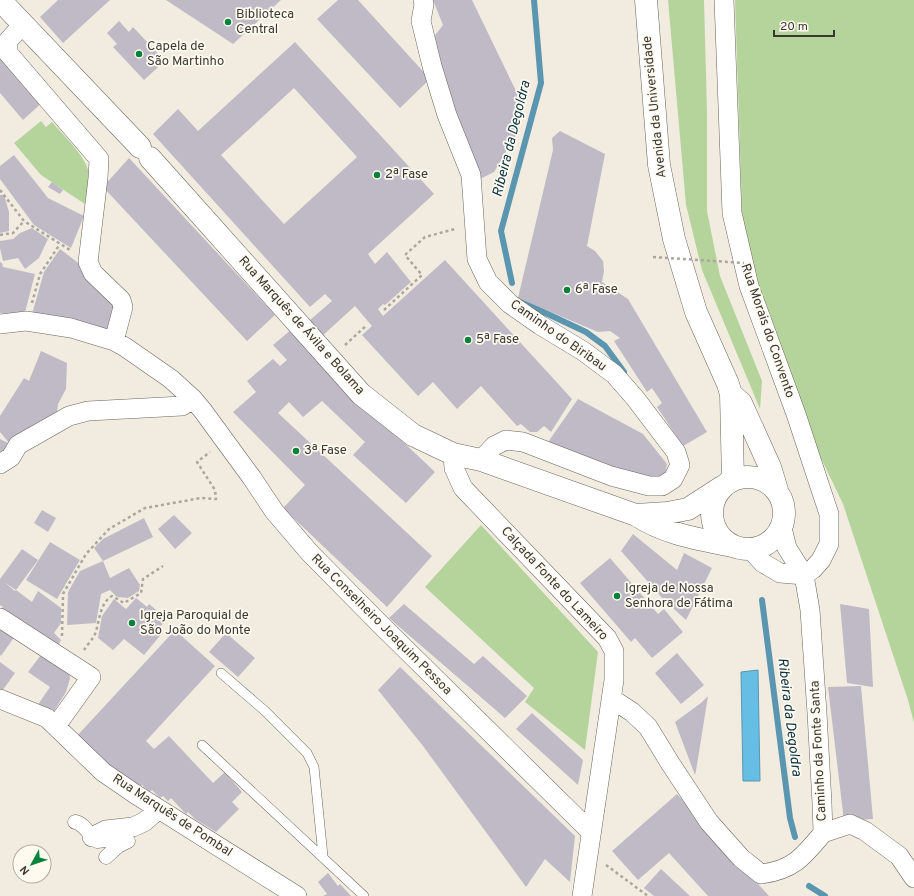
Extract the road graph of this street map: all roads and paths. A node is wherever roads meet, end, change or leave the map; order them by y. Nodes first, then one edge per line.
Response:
1 (0, 0) edge
2 (423, 0) edge
3 (646, 0) edge
4 (724, 0) edge
5 (22, 25) junction
6 (0, 190) edge
7 (24, 221) junction
8 (474, 225) junction
9 (0, 235) edge
10 (60, 244) junction
11 (653, 257) dead end
12 (88, 262) junction
13 (744, 263) junction
14 (384, 310) dead end
15 (26, 321) junction
16 (0, 324) edge
17 (366, 325) dead end
18 (114, 342) junction
19 (331, 359) junction
20 (731, 394) junction
21 (193, 399) junction
22 (453, 454) junction
23 (200, 459) dead end
24 (481, 460) junction
25 (0, 464) edge
26 (728, 483) junction
27 (776, 490) junction
28 (636, 515) junction
29 (782, 528) junction
30 (742, 548) junction
31 (163, 566) dead end
32 (804, 575) junction
33 (0, 618) edge
34 (67, 661) junction
35 (221, 673) dead end
36 (0, 699) edge
37 (612, 699) junction
38 (56, 726) junction
39 (202, 745) dead end
40 (158, 809) junction
41 (75, 822) dead end
42 (591, 832) junction
43 (823, 833) junction
44 (92, 837) junction
45 (588, 852) junction
46 (322, 856) junction
47 (106, 857) dead end
48 (914, 878) edge
49 (297, 896) edge
50 (364, 896) edge
51 (582, 896) edge
52 (648, 896) edge

1 - 5 main road, Rua Marquês de Ávila e Bolama
2 - 8 street, Caminho do Biribau
3 - 20 main road, Avenida da Universidade
4 - 13 street, Rua Morais do Convento
5 - 12 street
5 - 19 main road, Rua Marquês de Ávila e Bolama
6 - 7 path
7 - 9 path
7 - 10 path
8 - 14 path
8 - 24 street, Caminho do Biribau
10 - 12 path
10 - 15 path
11 - 13 path, bridge
12 - 18 street
13 - 32 street, Rua Morais do Convento
15 - 16 street, Rua Conselheiro Joaquim Pessoa
15 - 18 street, Rua Conselheiro Joaquim Pessoa
17 - 19 path
18 - 21 street, Rua Conselheiro Joaquim Pessoa
19 - 22 main road, Rua Marquês de Ávila e Bolama
20 - 26 main road, Avenida da Universidade
20 - 27 main road, Avenida da Universidade
21 - 25 street
21 - 42 street, Rua Conselheiro Joaquim Pessoa
22 - 24 main road, Rua Marquês de Ávila e Bolama
22 - 37 street, Calçada Fonte do Lameiro
23 - 34 path
24 - 28 main road, Rua Marquês de Ávila e Bolama
26 - 27 main road
26 - 28 main road, Rua Marquês de Ávila e Bolama
26 - 30 main road
27 - 29 main road
28 - 30 main road, Rua Marquês de Ávila e Bolama
29 - 30 main road
29 - 32 street
30 - 32 street
31 - 34 path
32 - 43 street, Caminho da Fonte Santa
33 - 34 street
34 - 38 street
35 - 46 lane
36 - 38 street, Rua Marquês de Pombal
37 - 42 street, Calçada Fonte do Lameiro
37 - 43 street, Caminho da Fonte Santa
38 - 40 street, Rua Marquês de Pombal
39 - 46 lane
40 - 44 street
40 - 49 street, Rua Marquês de Pombal
41 - 44 street
42 - 45 street, Calçada Fonte do Lameiro
43 - 48 street
44 - 47 street
45 - 51 street, Calçada Fonte do Lameiro
45 - 52 path
46 - 50 lane

